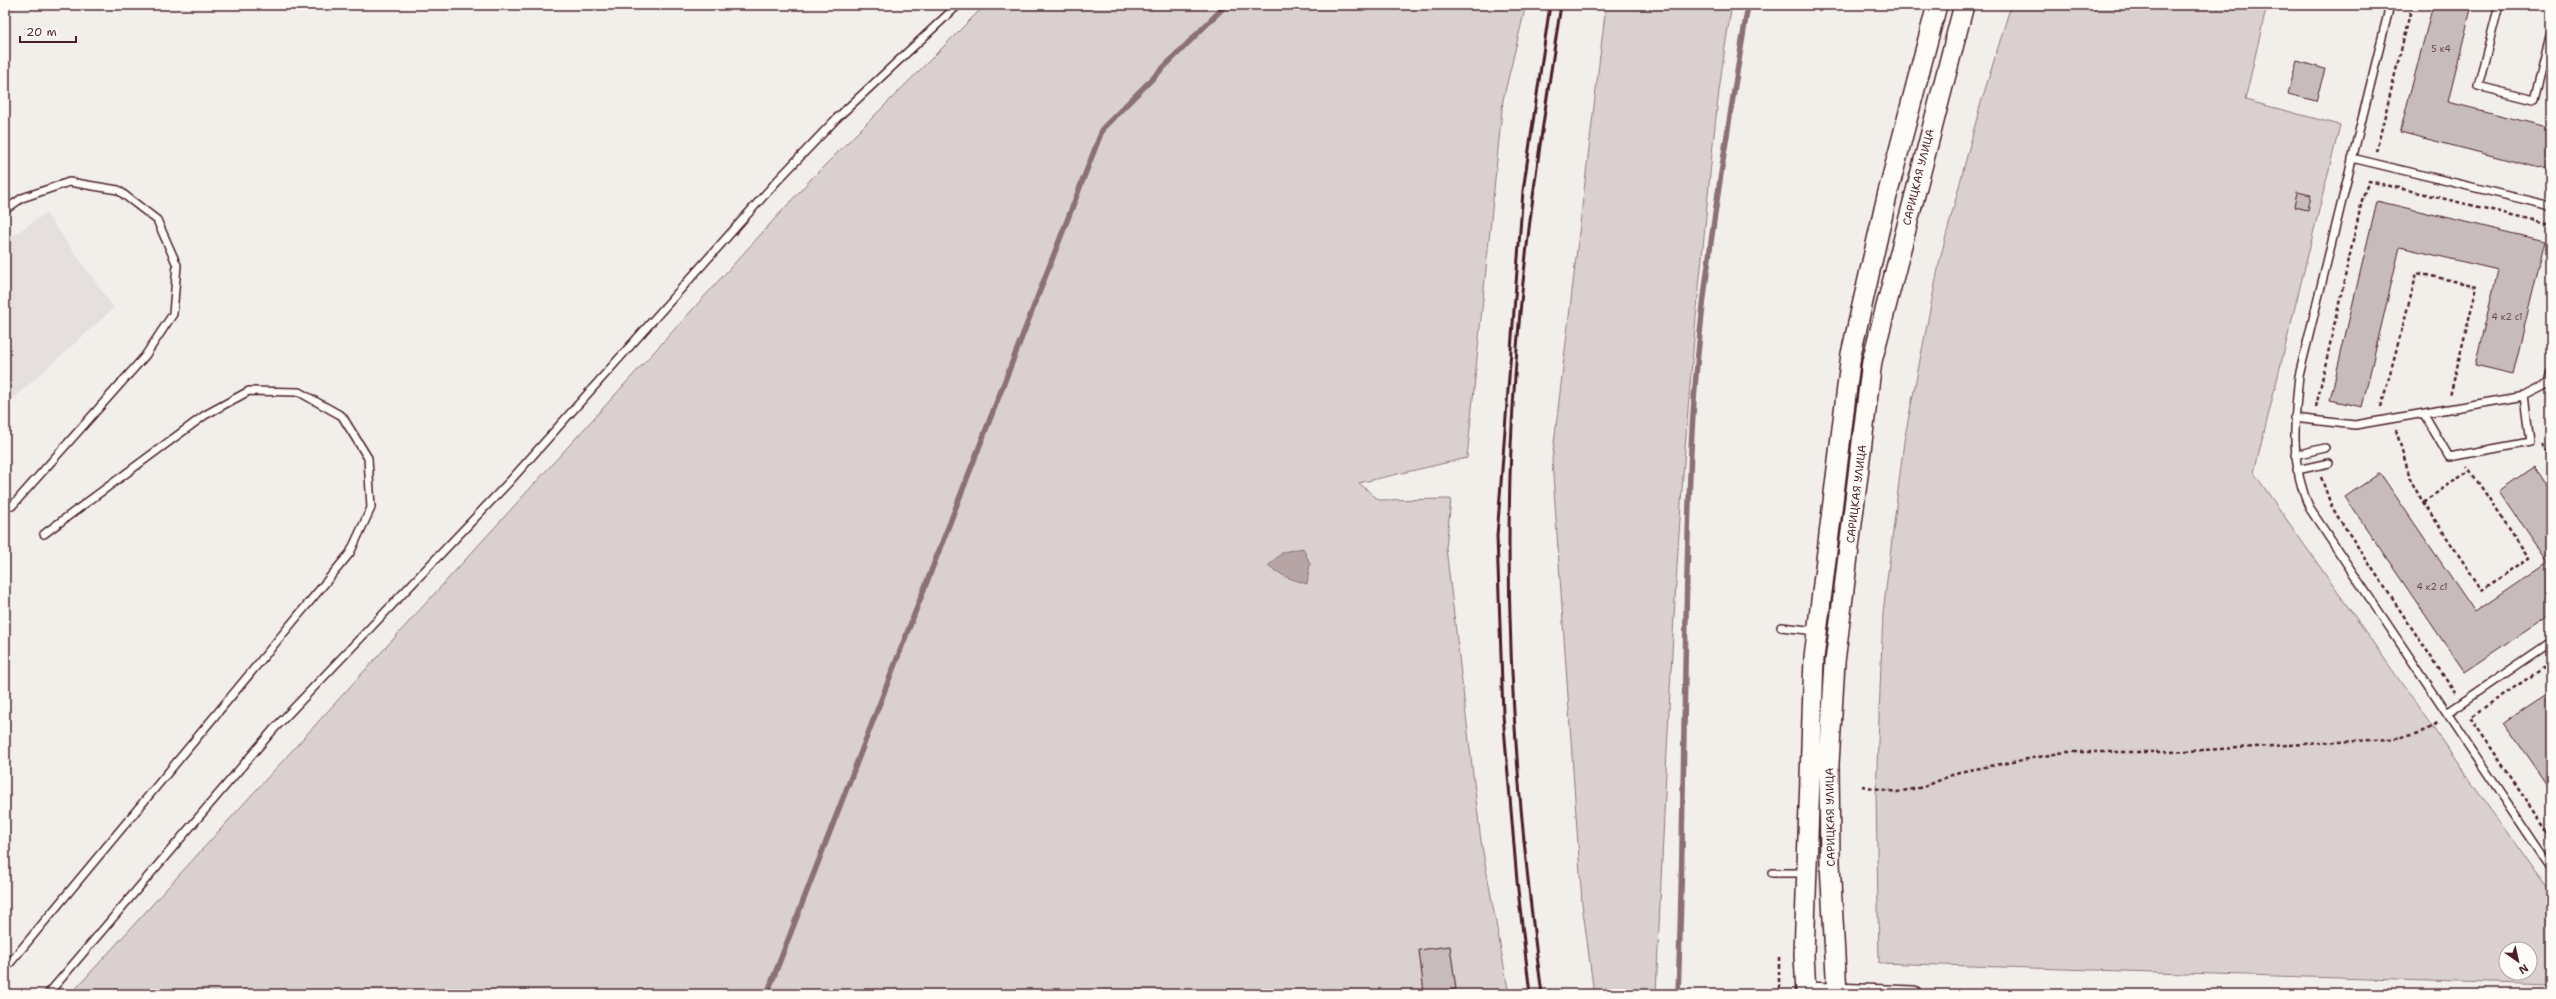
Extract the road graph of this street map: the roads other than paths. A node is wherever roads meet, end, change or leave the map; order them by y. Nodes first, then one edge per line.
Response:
1 (958, 5) edge
2 (1937, 5) edge
3 (1964, 5) edge
4 (2390, 5) edge
5 (2499, 5) edge
6 (2551, 33) edge
7 (2352, 158) junction
8 (2551, 206) edge
9 (5, 210) edge
10 (2551, 372) edge
11 (2524, 396) junction
12 (2424, 414) junction
13 (2294, 418) junction
14 (2325, 448) dead end
15 (2294, 455) junction
16 (2329, 463) dead end
17 (2297, 470) junction
18 (12, 506) dead end
19 (44, 534) dead end
20 (1781, 627) dead end
21 (1817, 631) junction
22 (2551, 643) edge
23 (2447, 713) junction
24 (2551, 868) edge
25 (1772, 873) dead end
26 (1807, 873) junction
27 (5, 969) edge
28 (1806, 992) edge
29 (1838, 993) edge
30 (48, 994) edge
31 (1914, 994) edge

1 - 30 lane
2 - 21 street, САРИЦКАЯ УЛИЦА
3 - 29 street, САРИЦКАЯ УЛИЦА
4 - 7 lane
5 - 6 lane
7 - 8 lane
7 - 13 lane
9 - 18 lane
10 - 11 lane
11 - 12 lane
11 - 12 lane
12 - 13 lane
13 - 15 lane
14 - 15 lane
15 - 17 lane
16 - 17 lane
17 - 23 lane
19 - 27 lane
20 - 21 lane
21 - 26 street, САРИЦКАЯ УЛИЦА
22 - 23 lane
23 - 24 lane
25 - 26 lane
26 - 28 street, САРИЦКАЯ УЛИЦА
28 - 29 street
29 - 31 street

